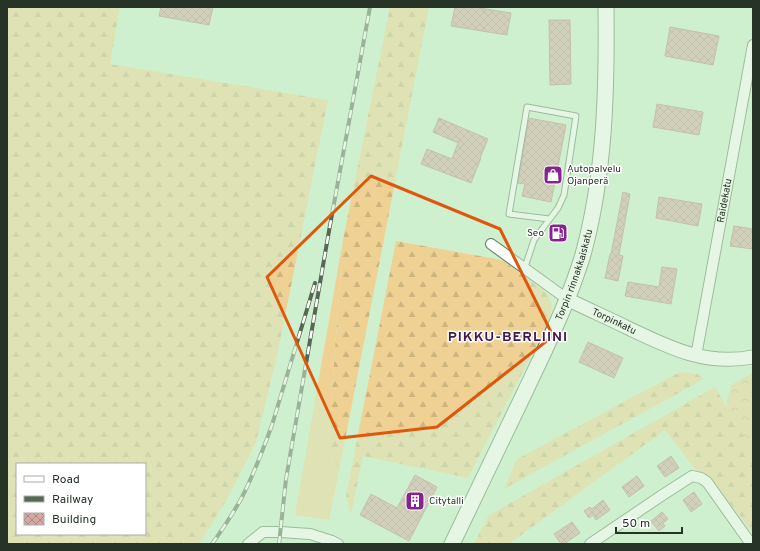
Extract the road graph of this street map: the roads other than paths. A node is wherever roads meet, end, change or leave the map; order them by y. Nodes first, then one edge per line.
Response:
1 (606, 7) edge
2 (753, 45) edge
3 (549, 219) junction
4 (491, 244) dead end
5 (525, 267) junction
6 (567, 299) junction
7 (696, 356) junction
8 (753, 357) edge
9 (248, 544) edge
10 (338, 544) edge
11 (452, 544) edge
12 (590, 544) edge
13 (752, 544) edge

1 - 6 main road, Torpin rinnakkaiskatu
2 - 7 street, Raidekatu
3 - 3 lane
3 - 5 lane
4 - 5 street, Torpinkatu
5 - 6 street, Torpinkatu
6 - 7 street, Torpinkatu
6 - 11 main road, Torpin rinnakkaiskatu
7 - 8 street, Torpinkatu
9 - 10 street
12 - 13 street

